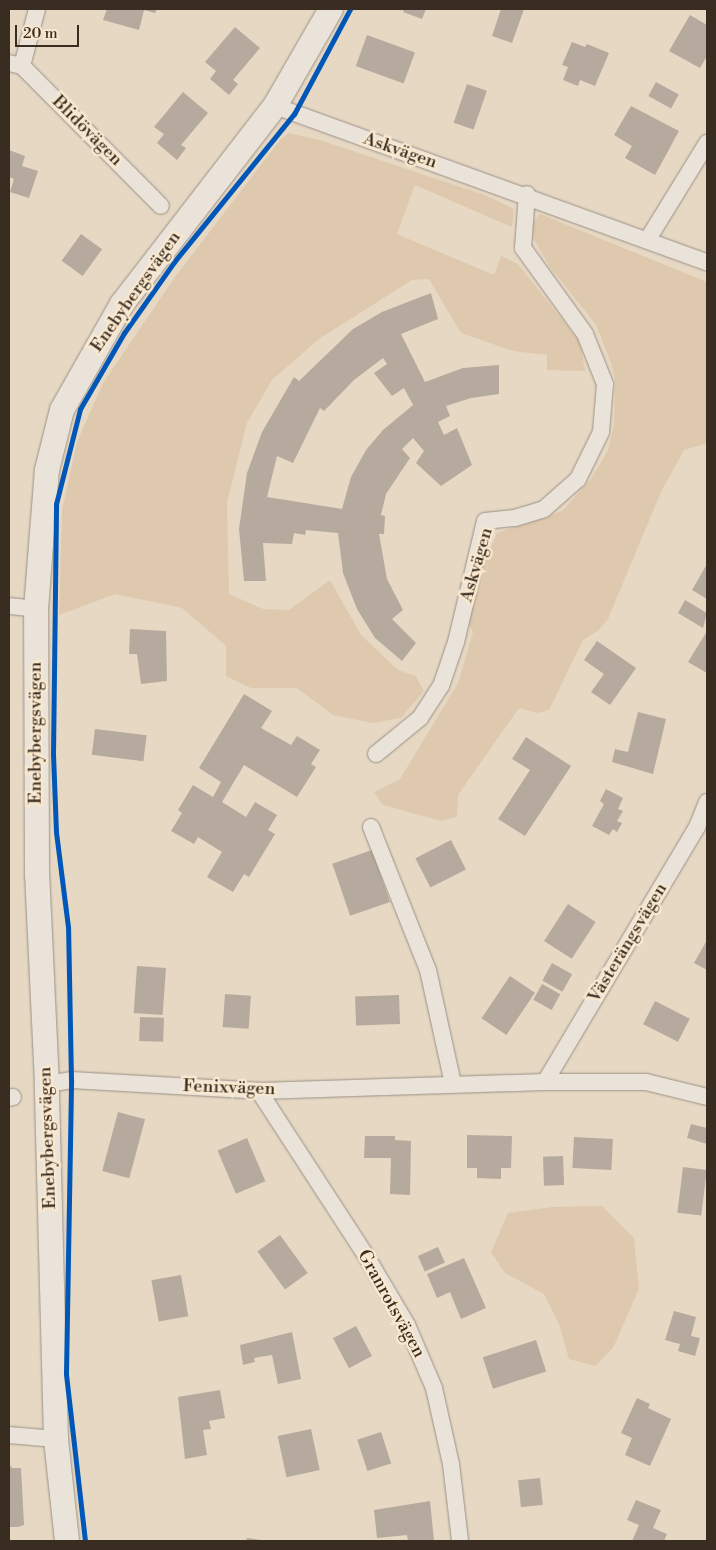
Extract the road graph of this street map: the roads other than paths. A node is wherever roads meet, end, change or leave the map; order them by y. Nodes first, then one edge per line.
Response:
1 (37, 9) edge
2 (330, 9) edge
3 (15, 64) edge
4 (275, 106) junction
5 (707, 143) edge
6 (527, 194) junction
7 (161, 206) dead end
8 (648, 239) junction
9 (707, 262) edge
10 (9, 606) edge
11 (36, 609) junction
12 (376, 754) dead end
13 (707, 802) edge
14 (371, 827) dead end
15 (545, 1082) junction
16 (47, 1084) junction
17 (453, 1084) junction
18 (259, 1091) junction
19 (707, 1097) edge
20 (9, 1435) edge
21 (56, 1439) junction
22 (67, 1541) edge
23 (460, 1541) edge

1 - 3 street
2 - 4 main road, Enebybergsvägen
3 - 7 street, Blidövägen
4 - 6 street, Askvägen
4 - 11 main road, Enebybergsvägen
5 - 8 street
6 - 8 street, Askvägen
6 - 12 street, Askvägen
8 - 9 street, Askvägen
10 - 11 street
11 - 16 main road, Enebybergsvägen
13 - 15 street, Västerängsvägen
14 - 17 street
15 - 17 street, Fenixvägen
15 - 19 street, Fenixvägen
16 - 18 street, Fenixvägen
16 - 21 main road, Enebybergsvägen
17 - 18 street, Fenixvägen
18 - 23 street, Granrotsvägen
20 - 21 street
21 - 22 main road, Enebybergsvägen

